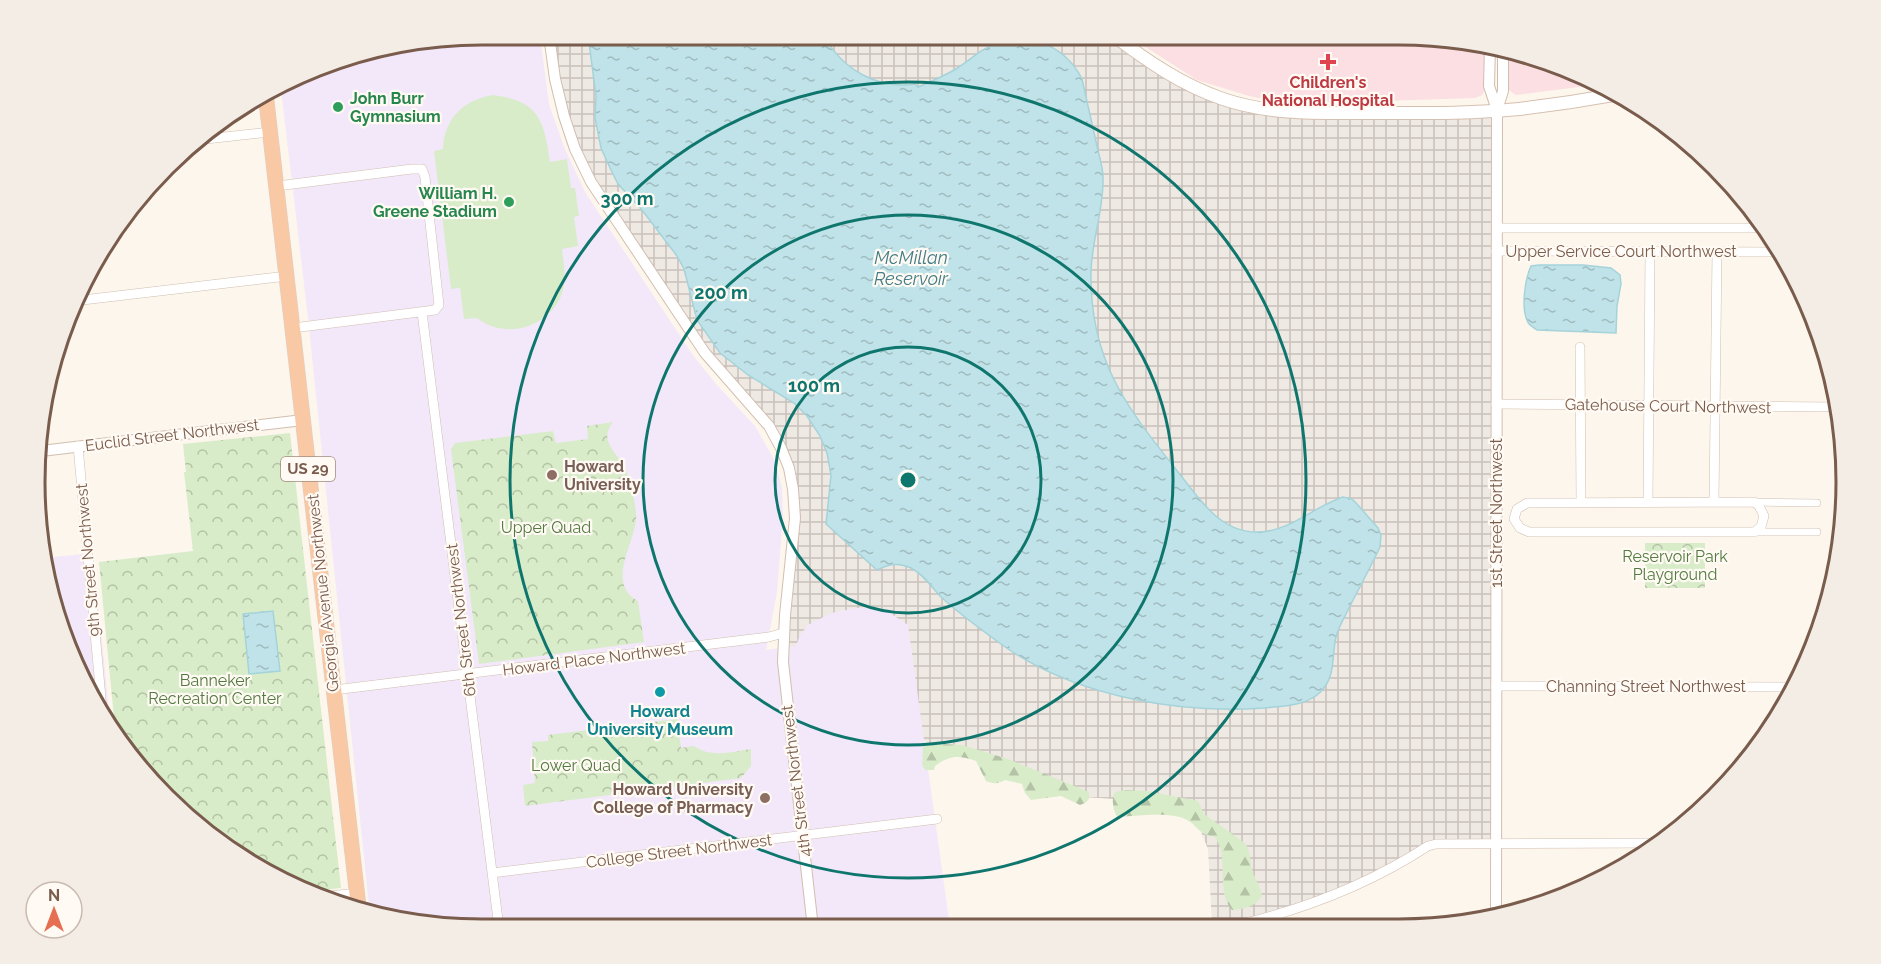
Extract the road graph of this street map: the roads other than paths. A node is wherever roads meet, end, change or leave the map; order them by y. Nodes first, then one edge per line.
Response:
1 (550, 45) edge
2 (1127, 45) edge
3 (1490, 54) edge
4 (1503, 58) edge
5 (1604, 96) edge
6 (267, 102) edge
7 (1497, 110) junction
8 (270, 132) junction
9 (212, 138) edge
10 (277, 186) junction
11 (1497, 228) junction
12 (1754, 228) edge
13 (1497, 251) junction
14 (1650, 252) junction
15 (1717, 252) junction
16 (1770, 252) edge
17 (287, 276) junction
18 (85, 300) edge
19 (422, 312) junction
20 (293, 328) junction
21 (1580, 347) dead end
22 (1497, 404) junction
23 (1580, 405) junction
24 (1649, 406) junction
25 (1715, 406) junction
26 (1829, 407) edge
27 (303, 420) junction
28 (78, 447) junction
29 (46, 450) edge
30 (1581, 502) junction
31 (1648, 502) junction
32 (1714, 502) junction
33 (1754, 502) junction
34 (1817, 503) dead end
35 (1496, 519) junction
36 (1514, 519) junction
37 (1754, 532) junction
38 (1817, 532) dead end
39 (783, 633) junction
40 (468, 675) junction
41 (1496, 686) junction
42 (1784, 687) edge
43 (334, 690) junction
44 (101, 694) edge
45 (937, 819) dead end
46 (802, 836) junction
47 (1496, 843) junction
48 (1645, 843) edge
49 (492, 873) junction
50 (357, 893) junction
51 (339, 895) edge
52 (358, 901) edge
53 (1496, 908) edge
54 (498, 919) edge
55 (812, 919) edge
56 (1260, 919) edge

1 - 39 street, 4th Street Northwest
2 - 7 main road
3 - 7 street, 1st Street Northwest
4 - 7 street, 1st Street Northwest
5 - 7 main road
6 - 8 highway, Georgia Avenue Northwest / US 29
7 - 11 street, 1st Street Northwest
8 - 9 street
8 - 10 highway, Georgia Avenue Northwest / US 29
10 - 17 highway, Georgia Avenue Northwest / US 29
10 - 19 street
11 - 12 street, Upper Service Court Northwest
11 - 13 street, 1st Street Northwest
13 - 14 street, Upper Service Court Northwest
13 - 22 street, 1st Street Northwest
14 - 15 street, Upper Service Court Northwest
14 - 24 street
15 - 16 street, Upper Service Court Northwest
15 - 25 street
17 - 18 street
17 - 20 highway, Georgia Avenue Northwest / US 29
19 - 20 street
19 - 40 street, 6th Street Northwest
20 - 27 highway, Georgia Avenue Northwest / US 29
21 - 23 street
22 - 23 street, Gatehouse Court Northwest
22 - 35 street, 1st Street Northwest
23 - 24 street, Gatehouse Court Northwest
23 - 30 street
24 - 25 street, Gatehouse Court Northwest
24 - 31 street
25 - 26 street, Gatehouse Court Northwest
25 - 32 street
27 - 28 street, Euclid Street Northwest
27 - 43 highway, Georgia Avenue Northwest / US 29
28 - 29 street, Euclid Street Northwest
28 - 44 street, 9th Street Northwest
30 - 31 street
30 - 36 street
31 - 32 street
32 - 33 street
33 - 34 street
33 - 37 street
35 - 36 street
35 - 41 street, 1st Street Northwest
36 - 37 street
37 - 38 street
39 - 40 street, Howard Place Northwest
39 - 46 street, 4th Street Northwest
40 - 43 street, Howard Place Northwest
40 - 49 street, 6th Street Northwest
41 - 42 street, Channing Street Northwest
41 - 47 street, 1st Street Northwest
43 - 50 highway, Georgia Avenue Northwest / US 29
45 - 46 street, College Street Northwest
46 - 49 street, College Street Northwest
46 - 55 street, 4th Street Northwest
47 - 48 street
47 - 53 street, 1st Street Northwest
47 - 56 street
49 - 54 street, 6th Street Northwest
50 - 51 street
50 - 52 highway, Georgia Avenue Northwest / US 29

